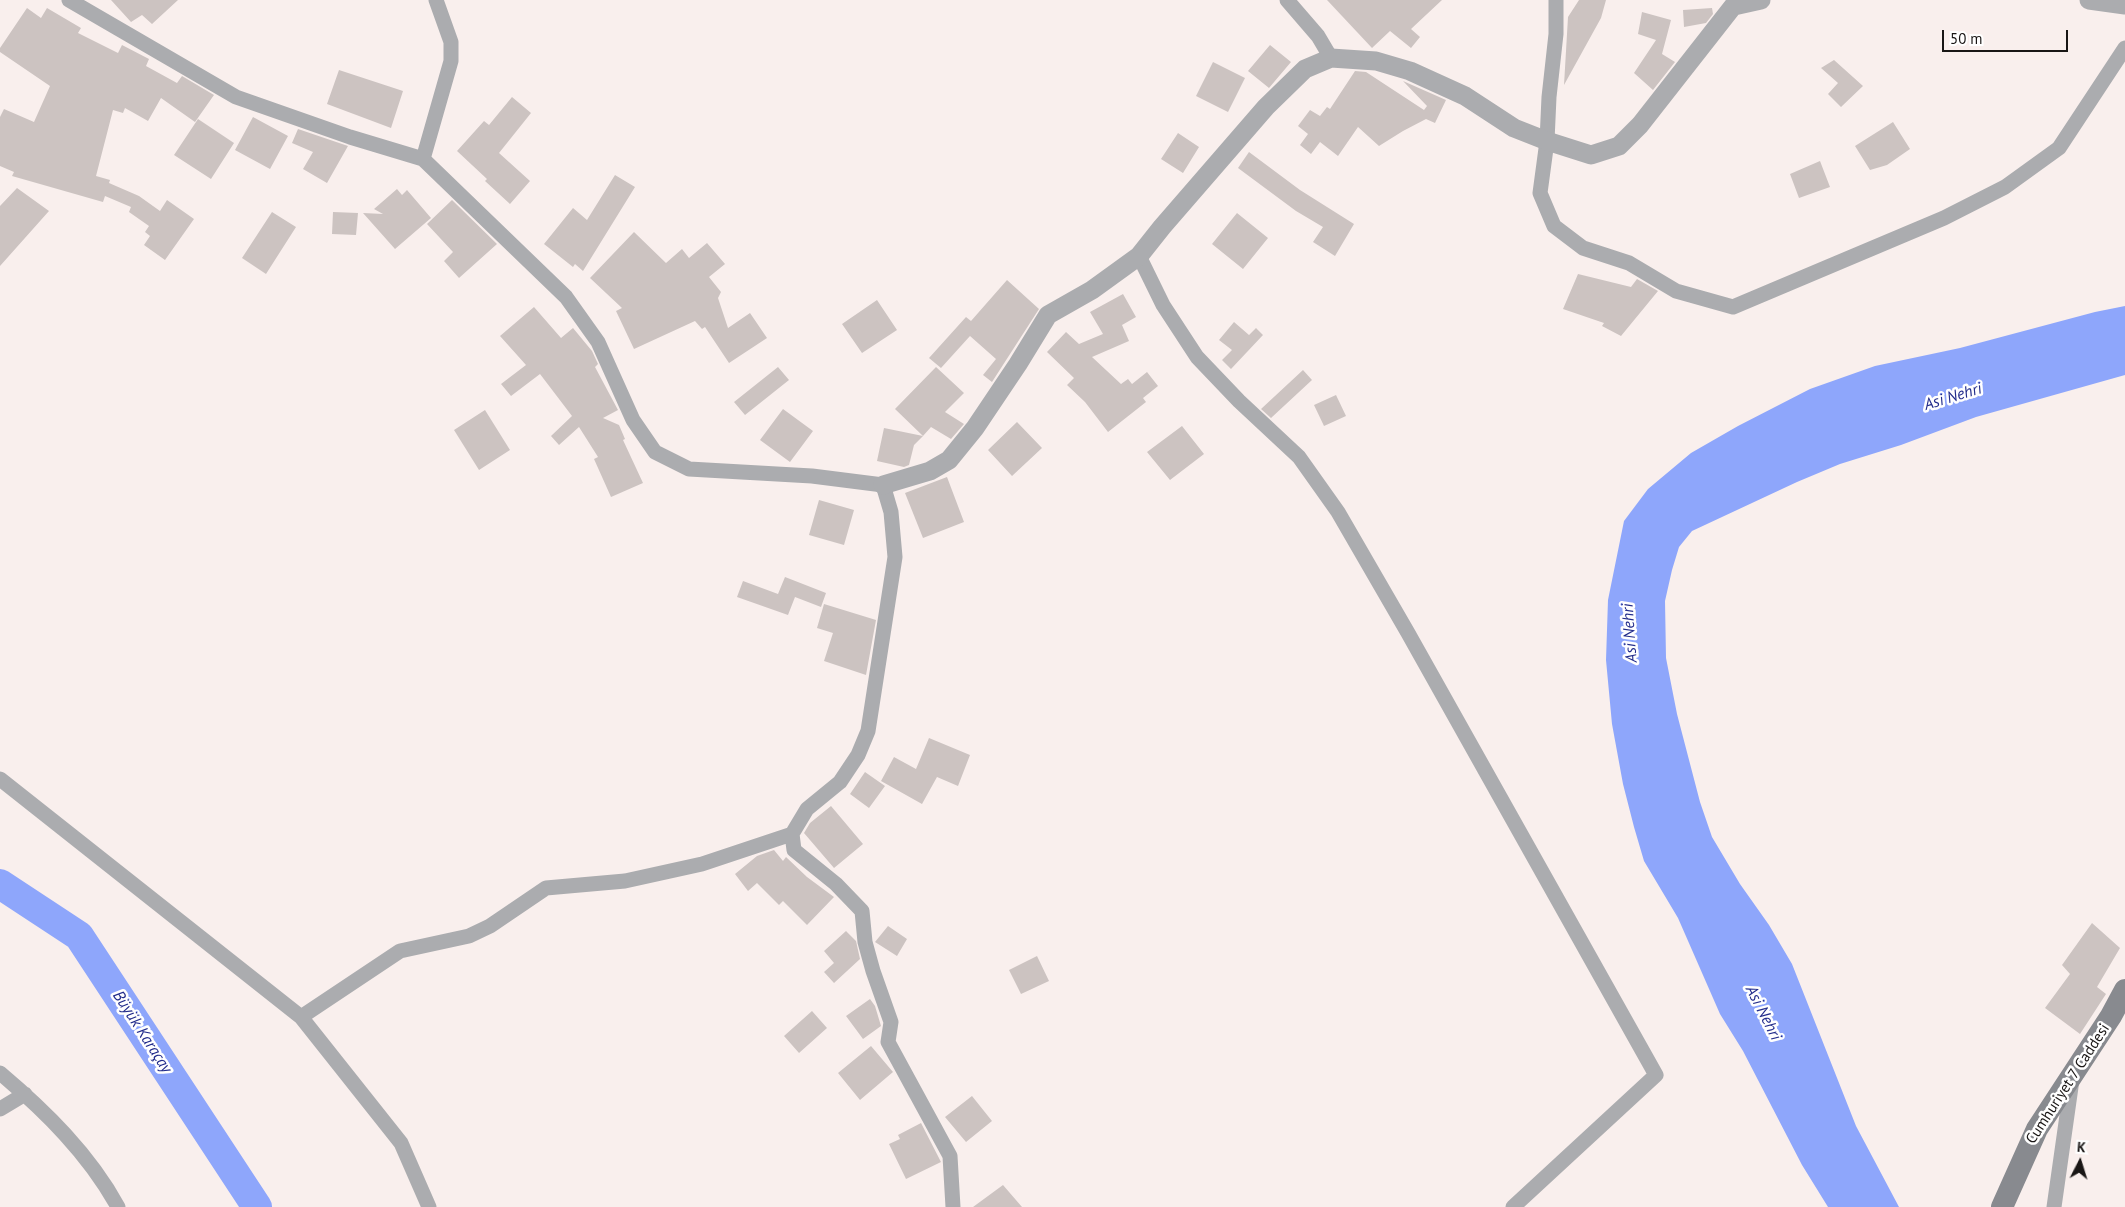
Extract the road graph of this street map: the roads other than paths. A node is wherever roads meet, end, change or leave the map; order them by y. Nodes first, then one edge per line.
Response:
1 (69, 0) edge
2 (436, 0) edge
3 (1287, 0) edge
4 (1556, 0) edge
5 (1761, 0) edge
6 (2089, 0) edge
7 (1736, 3) edge
8 (2125, 5) edge
9 (2125, 48) edge
10 (1331, 58) junction
11 (1547, 141) junction
12 (423, 159) junction
13 (1139, 256) junction
14 (883, 485) junction
15 (0, 779) edge
16 (792, 834) junction
17 (2125, 990) edge
18 (301, 1017) junction
19 (0, 1073) edge
20 (2072, 1078) junction
21 (26, 1094) junction
22 (0, 1109) edge
23 (118, 1207) edge
24 (429, 1207) edge
25 (953, 1207) edge
26 (1513, 1207) edge
27 (2002, 1207) edge
28 (2054, 1207) edge

1 - 12 street
2 - 12 street
3 - 10 street
4 - 11 street
5 - 7 street
6 - 8 street
7 - 11 street
9 - 11 street
10 - 11 street
10 - 13 street
12 - 14 street
13 - 14 street
13 - 26 street
14 - 16 street
15 - 18 street
16 - 18 street
16 - 25 street
17 - 20 main road, Cumhuriyet 7 Caddesi
18 - 24 street
19 - 21 street
20 - 27 main road, Cumhuriyet 7 Caddesi
20 - 28 street
21 - 22 street
21 - 23 street

